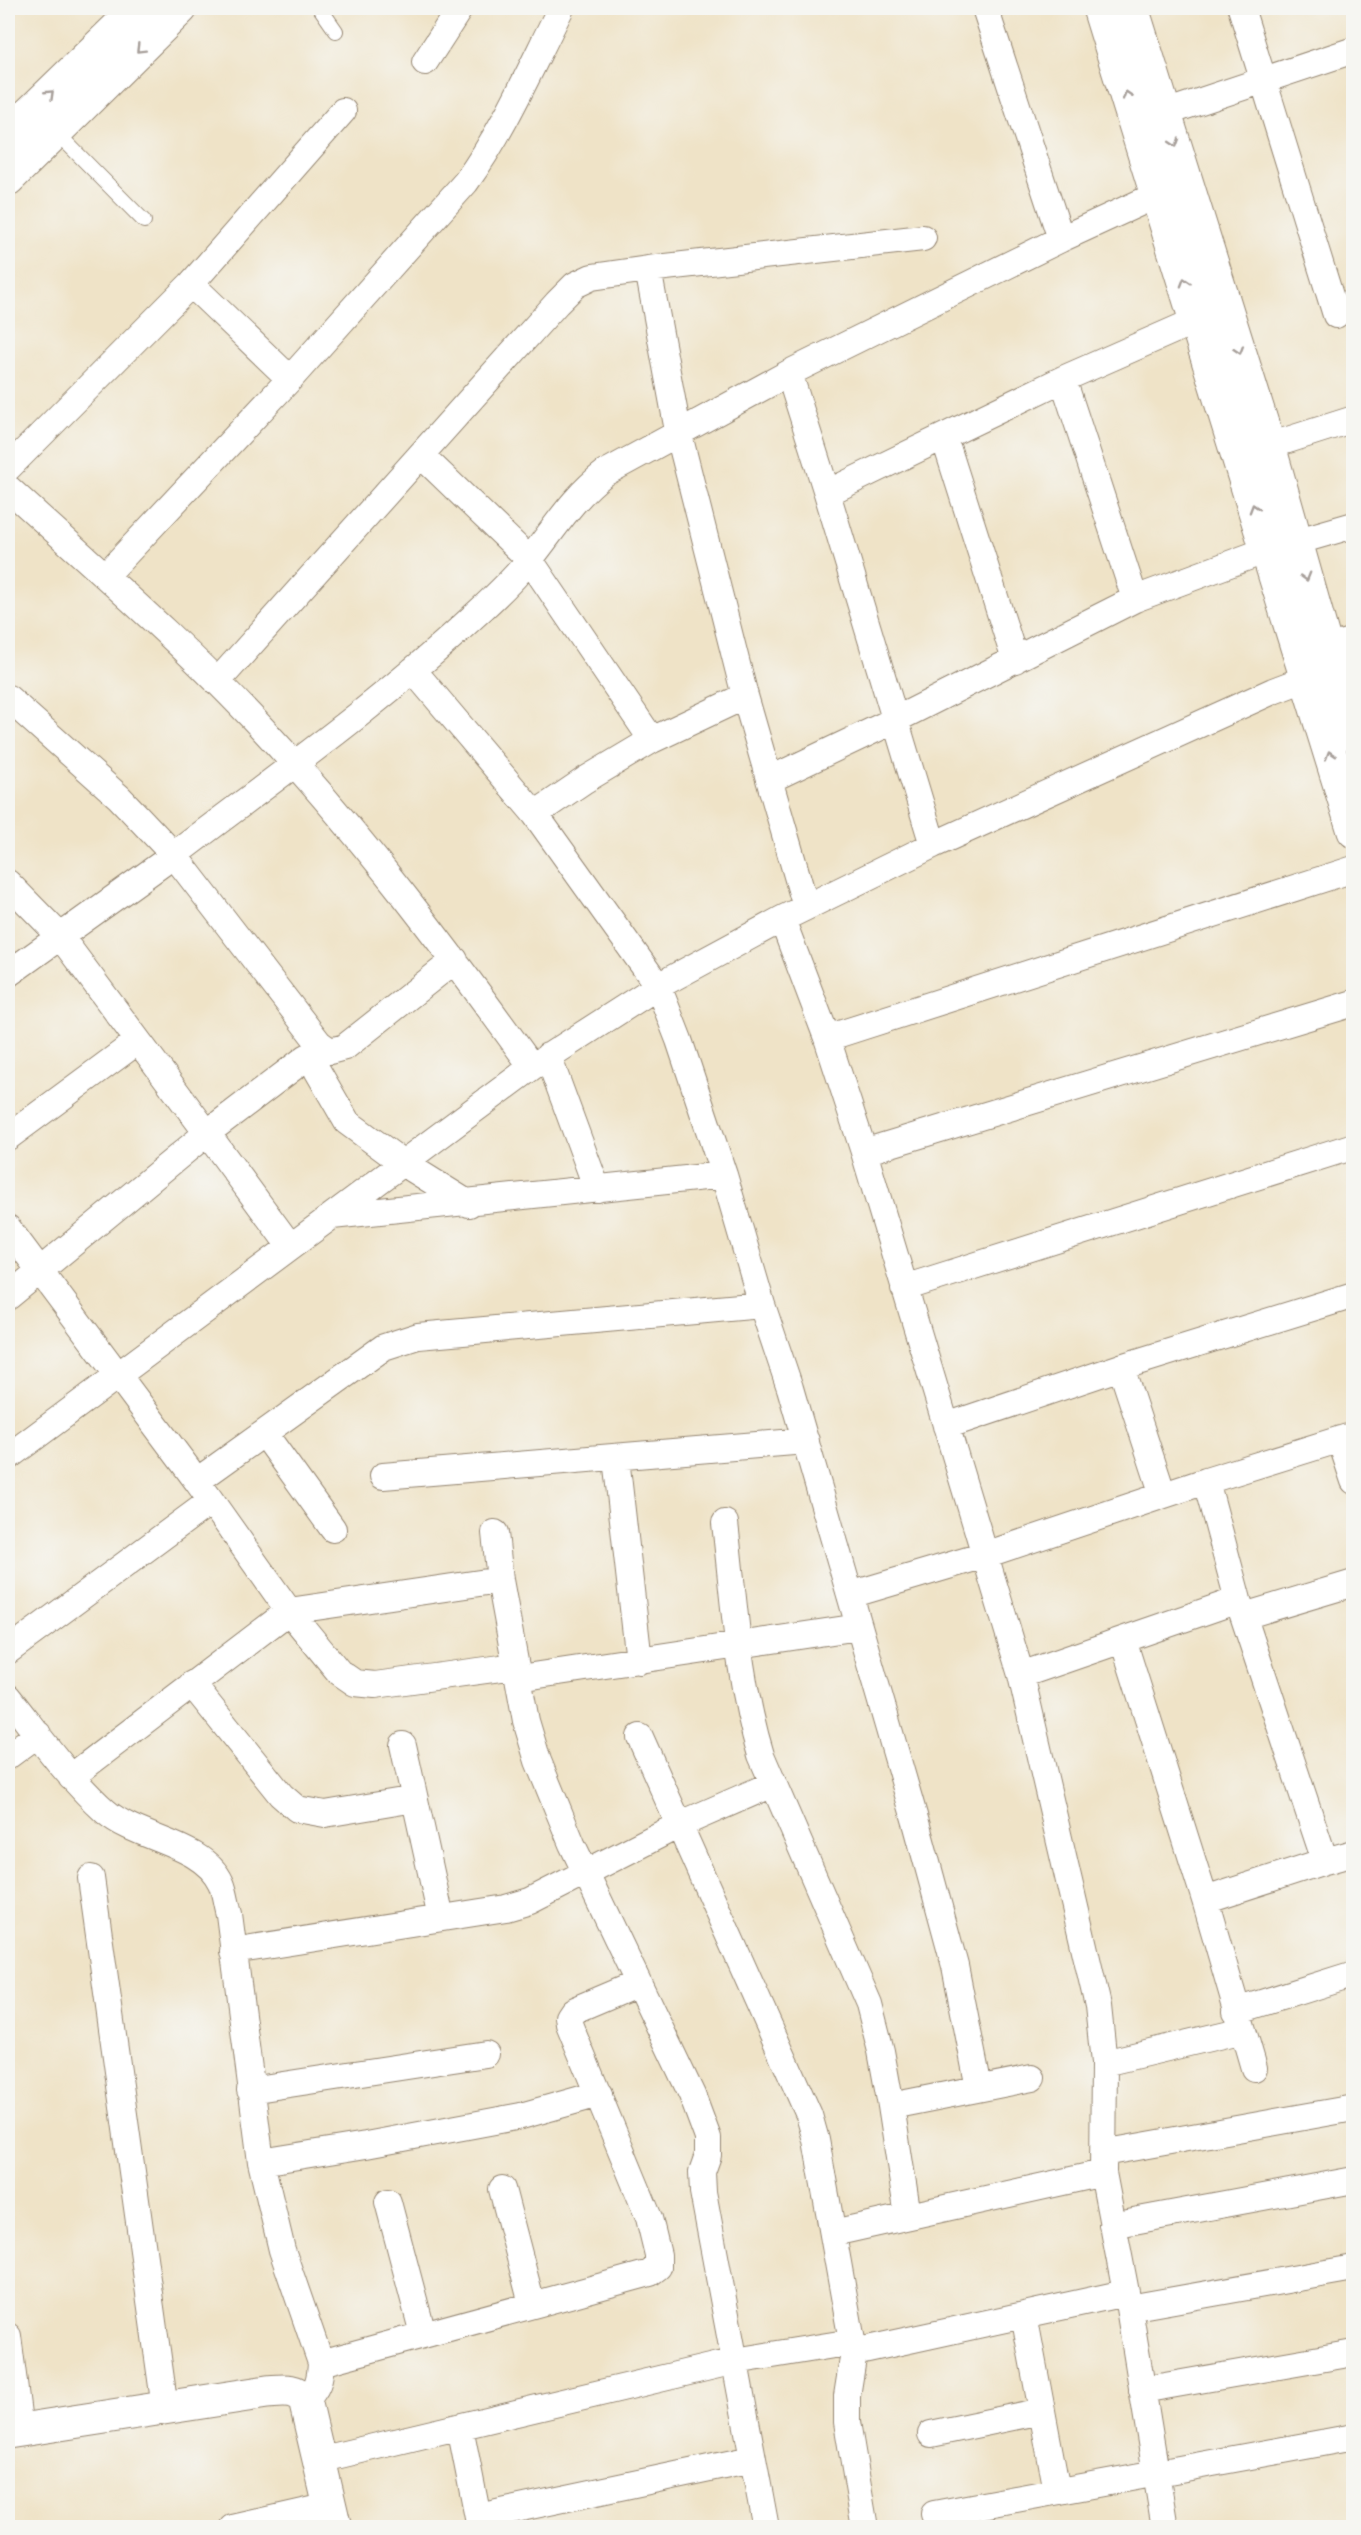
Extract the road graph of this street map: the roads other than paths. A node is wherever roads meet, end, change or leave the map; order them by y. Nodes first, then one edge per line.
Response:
1 (138, 8) edge
2 (181, 8) edge
3 (320, 8) edge
4 (460, 8) edge
5 (561, 8) edge
6 (985, 8) edge
7 (1099, 8) edge
8 (1132, 8) edge
9 (1241, 8) edge
10 (336, 31) dead end
11 (1353, 50) edge
12 (424, 62) dead end
13 (1265, 79) junction
14 (343, 111) dead end
15 (1165, 113) junction
16 (56, 132) junction
17 (8, 134) edge
18 (8, 178) edge
19 (1173, 188) junction
20 (144, 221) dead end
21 (924, 238) dead end
22 (1061, 239) junction
23 (648, 269) junction
24 (191, 284) junction
25 (1211, 314) junction
26 (1336, 315) dead end
27 (789, 373) junction
28 (1064, 379) junction
29 (290, 380) junction
30 (1353, 419) edge
31 (678, 431) junction
32 (944, 436) junction
33 (1269, 446) junction
34 (422, 455) junction
35 (8, 468) edge
36 (8, 488) edge
37 (827, 493) junction
38 (1353, 525) edge
39 (1281, 546) junction
40 (530, 560) junction
41 (105, 576) junction
42 (1135, 599) junction
43 (1330, 659) edge
44 (1015, 660) junction
45 (413, 670) junction
46 (218, 682) junction
47 (746, 696) junction
48 (8, 698) edge
49 (895, 720) junction
50 (1353, 735) edge
51 (652, 740) junction
52 (295, 764) junction
53 (771, 779) junction
54 (535, 814) junction
55 (1353, 831) edge
56 (933, 845) junction
57 (174, 855) junction
58 (1353, 869) edge
59 (8, 883) edge
60 (806, 907) junction
61 (782, 919) junction
62 (60, 936) junction
63 (455, 960) junction
64 (8, 974) edge
65 (658, 987) junction
66 (1353, 1003) edge
67 (827, 1038) junction
68 (138, 1041) junction
69 (540, 1062) junction
70 (207, 1133) junction
71 (8, 1137) edge
72 (1353, 1146) edge
73 (864, 1152) junction
74 (402, 1163) junction
75 (724, 1175) junction
76 (597, 1189) junction
77 (469, 1204) junction
78 (331, 1216) junction
79 (8, 1228) edge
80 (290, 1246) junction
81 (41, 1271) junction
82 (904, 1288) junction
83 (1353, 1295) edge
84 (8, 1297) edge
85 (762, 1305) junction
86 (1121, 1367) junction
87 (117, 1374) junction
88 (946, 1426) junction
89 (264, 1433) junction
90 (1347, 1437) edge
91 (806, 1441) junction
92 (8, 1457) edge
93 (616, 1458) junction
94 (383, 1476) dead end
95 (1206, 1481) junction
96 (1353, 1481) edge
97 (204, 1491) junction
98 (1163, 1495) junction
99 (725, 1523) dead end
100 (333, 1529) dead end
101 (495, 1533) dead end
102 (985, 1555) junction
103 (500, 1580) junction
104 (1353, 1583) edge
105 (850, 1594) junction
106 (1241, 1608) junction
107 (289, 1611) junction
108 (859, 1628) junction
109 (1123, 1640) junction
110 (740, 1647) junction
111 (8, 1651) edge
112 (639, 1661) junction
113 (518, 1672) junction
114 (1021, 1675) junction
115 (192, 1684) junction
116 (8, 1697) edge
117 (38, 1734) junction
118 (640, 1737) dead end
119 (404, 1745) dead end
120 (8, 1756) edge
121 (71, 1777) junction
122 (774, 1784) junction
123 (415, 1799) junction
124 (679, 1825) junction
125 (1353, 1853) edge
126 (1325, 1861) junction
127 (585, 1872) junction
128 (91, 1878) dead end
129 (1205, 1900) junction
130 (441, 1918) junction
131 (233, 1951) junction
132 (1353, 1974) edge
133 (638, 1983) junction
134 (1239, 2020) junction
135 (486, 2054) dead end
136 (1104, 2062) junction
137 (1254, 2068) dead end
138 (1032, 2078) dead end
139 (979, 2088) junction
140 (250, 2090) junction
141 (599, 2094) junction
142 (891, 2106) junction
143 (1353, 2108) edge
144 (261, 2162) junction
145 (1103, 2163) junction
146 (1353, 2180) edge
147 (502, 2189) dead end
148 (388, 2202) dead end
149 (908, 2216) junction
150 (1112, 2225) junction
151 (832, 2233) junction
152 (1353, 2268) edge
153 (1127, 2301) junction
154 (532, 2304) junction
155 (1024, 2315) junction
156 (423, 2334) junction
157 (8, 2336) edge
158 (853, 2347) junction
159 (1353, 2353) edge
160 (735, 2361) junction
161 (321, 2363) junction
162 (1142, 2390) junction
163 (305, 2400) junction
164 (165, 2408) junction
165 (1042, 2411) junction
166 (460, 2427) junction
167 (14, 2431) edge
168 (931, 2434) dead end
169 (1353, 2437) edge
170 (752, 2459) junction
171 (319, 2460) junction
172 (1155, 2473) junction
173 (1057, 2491) junction
174 (934, 2514) dead end
175 (332, 2517) edge
176 (967, 2518) edge
177 (479, 2522) edge
178 (233, 2528) edge
179 (766, 2528) edge
180 (865, 2528) edge
181 (1166, 2528) edge

17 -> 1 street
2 -> 16 street
3 - 10 lane
4 - 12 street
5 - 29 street
6 - 22 street
19 -> 7 street
8 - 15 street
9 - 13 street
11 - 13 street
13 - 15 street
13 - 26 street
14 - 24 street
15 -> 19 street
16 - 18 street
16 - 20 lane
19 - 22 street
19 - 25 street
21 - 23 street
22 - 27 street
23 - 31 street
23 - 34 street
24 - 29 street
24 - 35 street
25 - 28 street
25 -> 33 street
39 -> 25 street
27 - 31 street
27 - 37 street
28 - 32 street
28 - 42 street
29 - 41 street
30 - 33 street
31 - 40 street
31 - 47 street
32 - 37 street
32 - 44 street
33 - 39 street
34 - 40 street
34 - 46 street
36 - 41 street
37 - 49 street
38 - 39 street
39 - 42 street
39 - 43 street
40 - 45 street
40 - 51 street
41 - 46 street
42 - 44 street
43 - 50 street
55 -> 43 street
43 - 56 street
44 - 49 street
45 - 52 street
45 - 54 street
46 - 52 street
47 - 51 street
47 - 53 street
48 - 57 street
49 - 53 street
49 - 56 street
51 - 54 street
52 - 57 street
52 - 63 street
53 - 60 street
54 - 65 street
56 - 60 street
57 - 62 street
57 - 63 street
58 - 67 street
59 - 62 street
60 - 61 street
61 - 65 street
61 - 67 street
62 - 64 street
62 - 68 street
63 - 69 street
65 - 69 street
65 - 75 street
66 - 73 street
67 - 73 street
68 - 70 street
68 - 71 street
69 - 74 street
69 - 76 street
70 - 74 street
70 - 80 street
70 - 81 street
72 - 82 street
73 - 82 street
74 - 77 street
74 - 78 street
75 - 76 street
75 - 85 street
76 - 77 street
77 - 78 street
78 - 80 street
79 - 81 street
80 - 87 street
81 - 84 street
81 - 87 street
82 - 88 street
83 - 86 street
85 - 89 street
85 - 91 street
86 - 88 street
86 - 98 street
87 - 92 street
87 - 97 street
88 - 102 street
89 - 97 street
89 - 100 street
90 - 95 street
90 - 96 street
91 - 93 street
91 - 105 street
93 - 94 street
93 - 112 street
95 - 98 street
95 - 106 street
97 - 107 street
97 - 111 street
98 - 102 street
99 - 110 street
101 - 103 street
102 - 105 street
102 - 114 street
103 - 107 street
103 - 113 street
104 - 106 street
105 - 108 street
106 - 109 street
106 - 126 street
107 - 113 street
107 - 115 street
108 - 110 street
108 - 139 street
109 - 114 street
109 - 129 street
110 - 112 street
110 - 122 street
112 - 113 street
113 - 127 street
114 - 136 street
115 - 121 street
115 - 123 street
116 - 117 street
117 - 120 street
117 - 121 street
118 - 124 street
119 - 123 street
121 - 131 street
122 - 124 street
122 - 142 street
123 - 130 street
124 - 127 street
124 - 151 street
125 - 126 street
126 - 129 street
127 - 130 street
127 - 133 street
128 - 164 street
129 - 134 street
130 - 131 street
131 - 140 street
132 - 134 street
133 - 141 street
133 - 160 street
134 - 136 street
134 - 137 street
135 - 140 street
136 - 145 street
138 - 139 street
139 - 142 street
140 - 144 street
141 - 144 street
141 - 154 street
142 - 149 street
143 - 145 street
144 - 161 street
145 - 149 street
145 - 150 street
146 - 150 street
147 - 154 street
148 - 156 street
149 - 151 street
150 - 153 street
151 - 158 street
152 - 153 street
153 - 155 street
153 - 162 street
154 - 156 street
155 - 158 street
155 - 165 street
156 - 161 street
157 - 167 street
158 - 160 street
158 - 180 street
159 - 162 street
160 - 166 street
160 - 170 street
161 - 163 street
162 - 172 street
163 - 164 street
163 - 171 street
164 - 167 street
165 - 168 street
165 - 173 street
166 - 171 street
166 - 177 street
169 - 172 street
170 - 177 street
170 - 179 street
171 - 175 street
172 - 173 street
172 - 181 street
173 - 176 street
174 - 176 street
175 - 178 street

